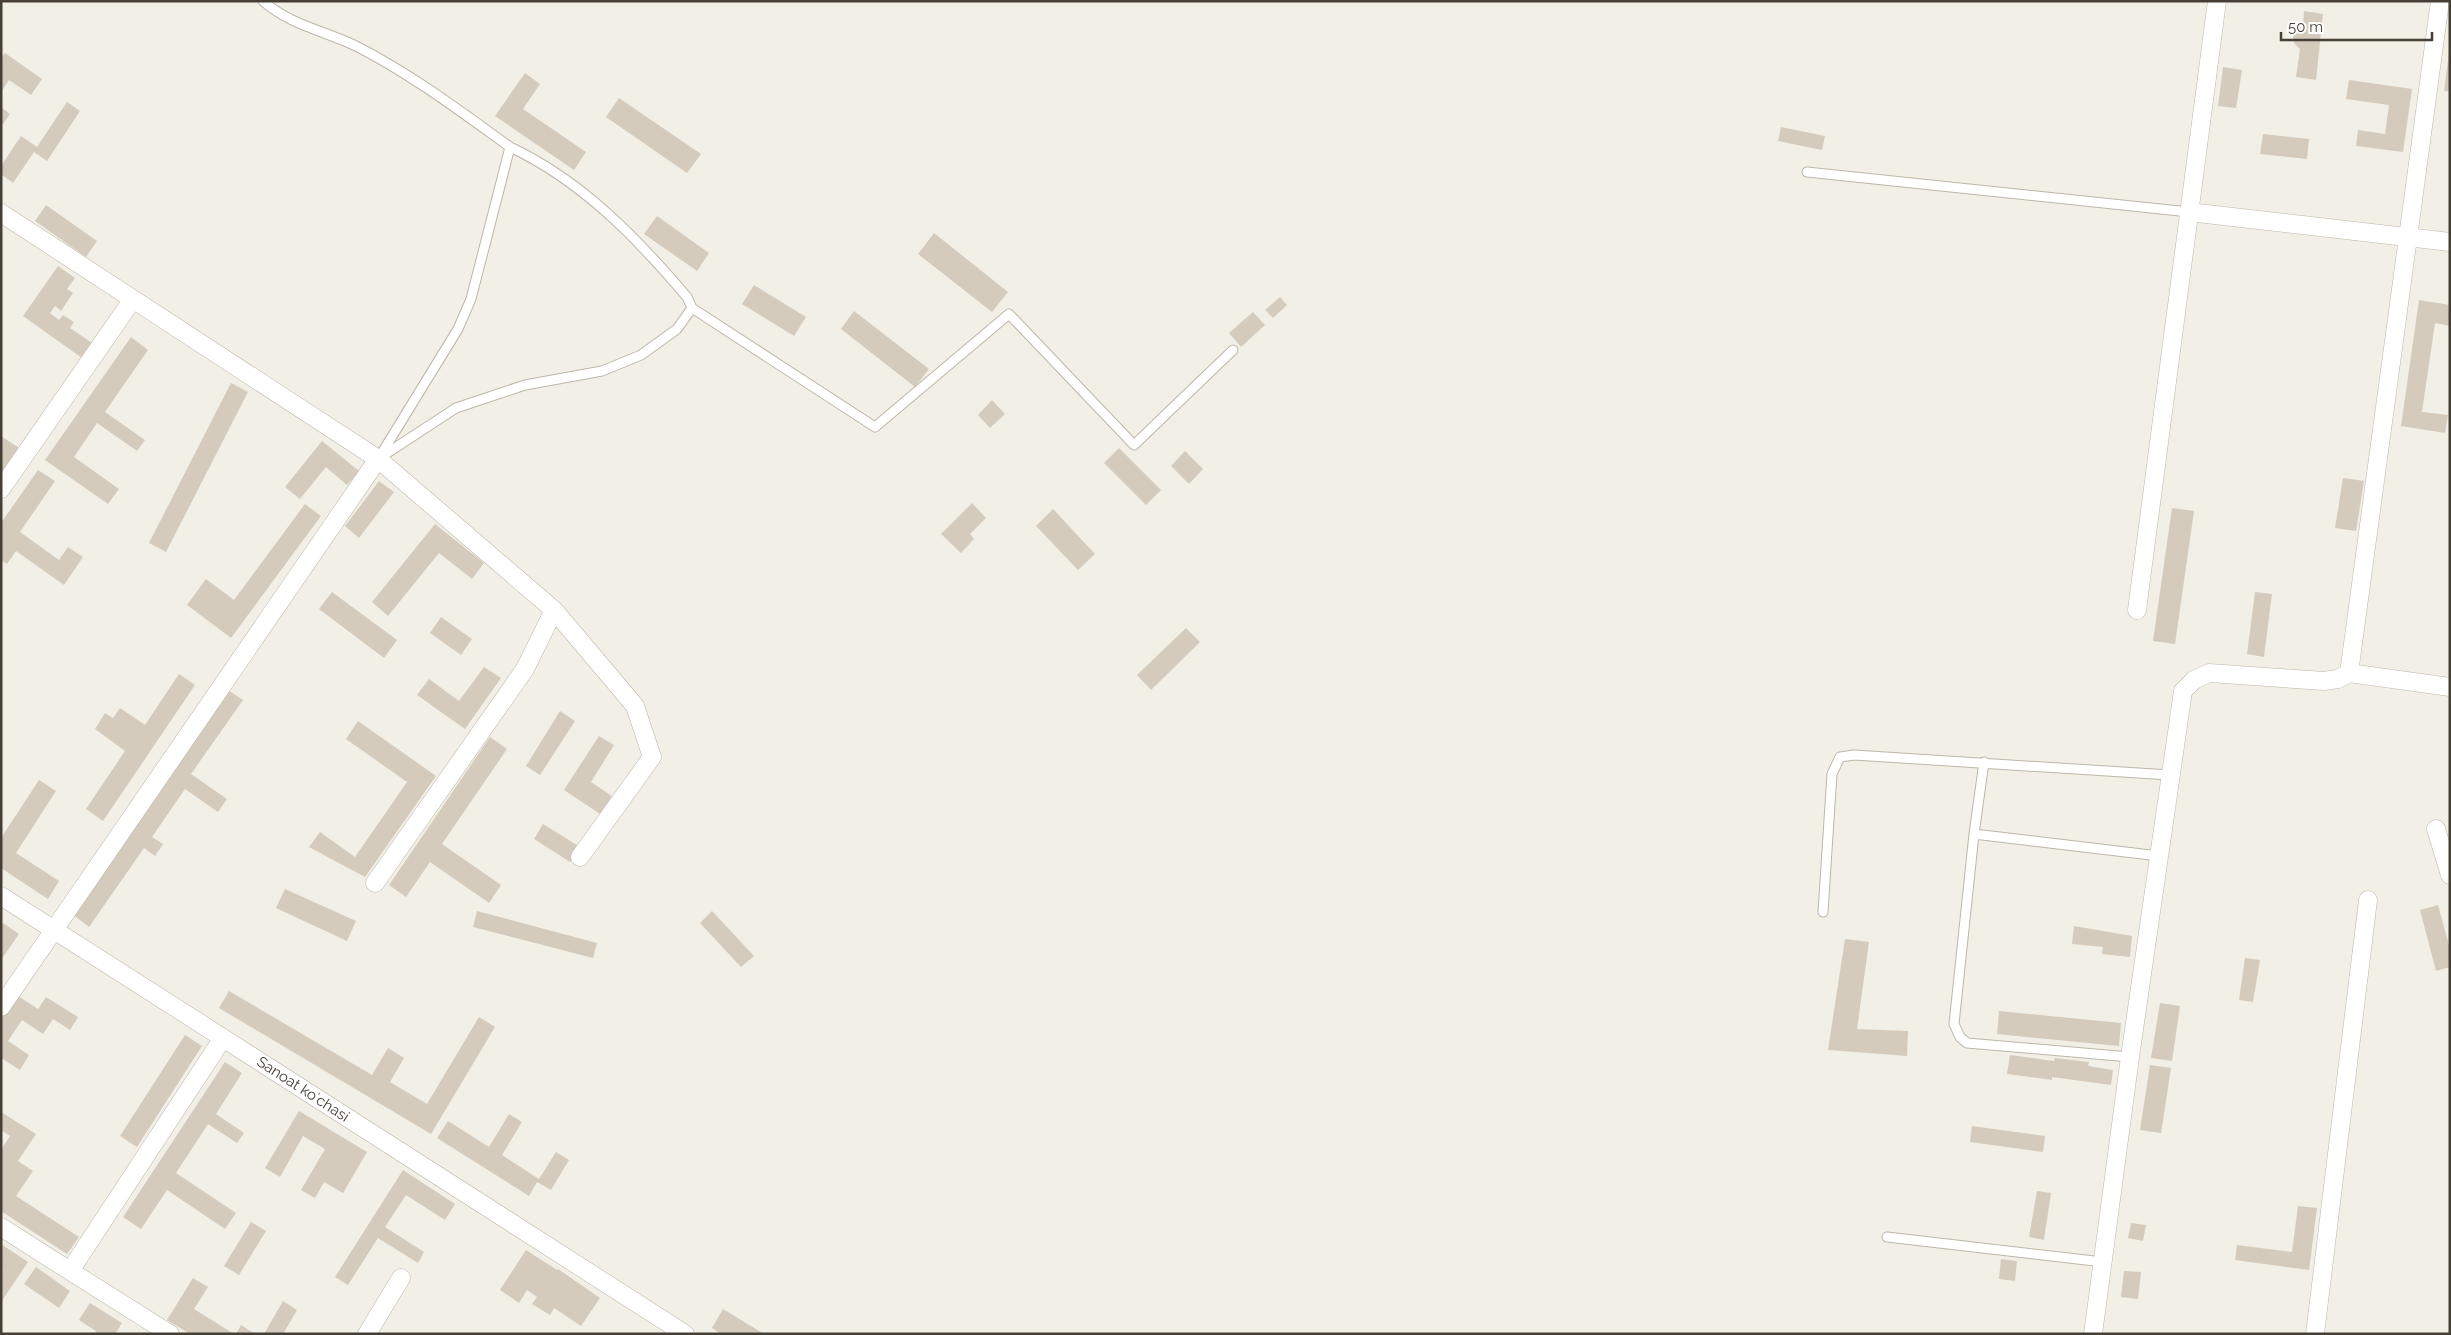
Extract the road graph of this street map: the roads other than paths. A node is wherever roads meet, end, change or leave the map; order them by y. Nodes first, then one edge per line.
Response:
1 (263, 1) edge
2 (2216, 1) edge
3 (2440, 1) edge
4 (510, 147) junction
5 (1807, 172) dead end
6 (2189, 212) junction
7 (1, 213) edge
8 (2410, 237) junction
9 (2450, 242) edge
10 (133, 299) junction
11 (692, 308) junction
12 (1233, 350) dead end
13 (378, 459) junction
14 (1, 489) edge
15 (554, 610) junction
16 (2138, 610) dead end
17 (2349, 673) junction
18 (2450, 687) edge
19 (1984, 762) junction
20 (2170, 775) junction
21 (2436, 829) dead end
22 (1974, 834) junction
23 (2159, 856) junction
24 (580, 857) dead end
25 (2450, 875) edge
26 (375, 882) dead end
27 (1, 896) edge
28 (2368, 900) dead end
29 (1823, 912) dead end
30 (54, 930) junction
31 (1, 1007) edge
32 (223, 1038) junction
33 (2130, 1057) junction
34 (1, 1227) edge
35 (1887, 1237) dead end
36 (2103, 1262) junction
37 (70, 1271) junction
38 (401, 1278) dead end
39 (170, 1334) edge
40 (366, 1334) edge
41 (685, 1334) edge
42 (2093, 1334) edge
43 (2316, 1334) edge

1 - 4 lane
2 - 6 street
3 - 8 street
4 - 11 lane
4 - 13 lane
5 - 6 lane
6 - 8 street
6 - 16 street
7 - 10 street
8 - 9 street
8 - 17 street
10 - 13 street
10 - 14 street
11 - 12 lane
11 - 13 lane
13 - 15 street
13 - 30 street
15 - 24 street
15 - 26 street
17 - 18 street
17 - 20 street
19 - 20 lane
19 - 22 lane
19 - 29 lane
20 - 23 street
21 - 25 street
22 - 23 lane
22 - 33 lane
23 - 33 street
27 - 30 street, Sanoat koʻchasi
28 - 43 street
30 - 31 street
30 - 32 street, Sanoat koʻchasi
32 - 37 street
32 - 41 street, Sanoat koʻchasi
33 - 36 street
34 - 37 street
35 - 36 lane
36 - 42 street
37 - 39 street
38 - 40 street

